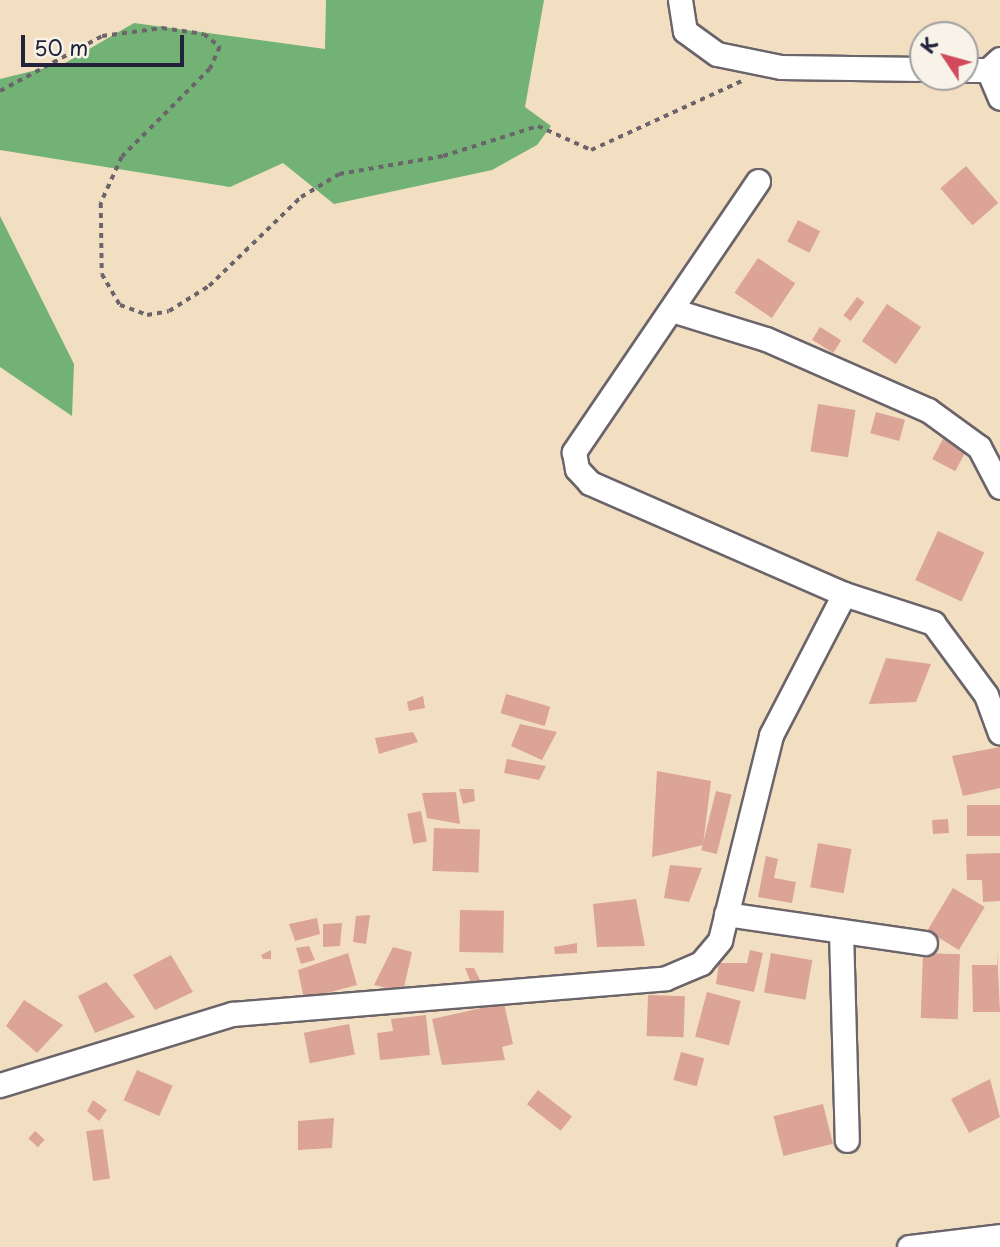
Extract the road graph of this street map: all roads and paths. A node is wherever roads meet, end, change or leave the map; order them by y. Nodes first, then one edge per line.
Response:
1 (680, 0) edge
2 (781, 66) junction
3 (909, 69) edge
4 (996, 69) edge
5 (0, 91) edge
6 (1000, 98) edge
7 (758, 181) dead end
8 (675, 311) junction
9 (1000, 487) edge
10 (844, 594) junction
11 (993, 691) edge
12 (1000, 733) edge
13 (726, 914) junction
14 (841, 932) junction
15 (925, 943) dead end
16 (0, 1085) edge
17 (848, 1140) dead end
18 (1000, 1236) edge
19 (909, 1247) edge

1 - 2 street
2 - 3 street
2 - 5 path
4 - 6 street
7 - 8 street
8 - 9 street
8 - 10 street
10 - 11 street
10 - 13 street
11 - 12 street
13 - 14 street
13 - 16 street
14 - 15 street
14 - 17 street
18 - 19 street

